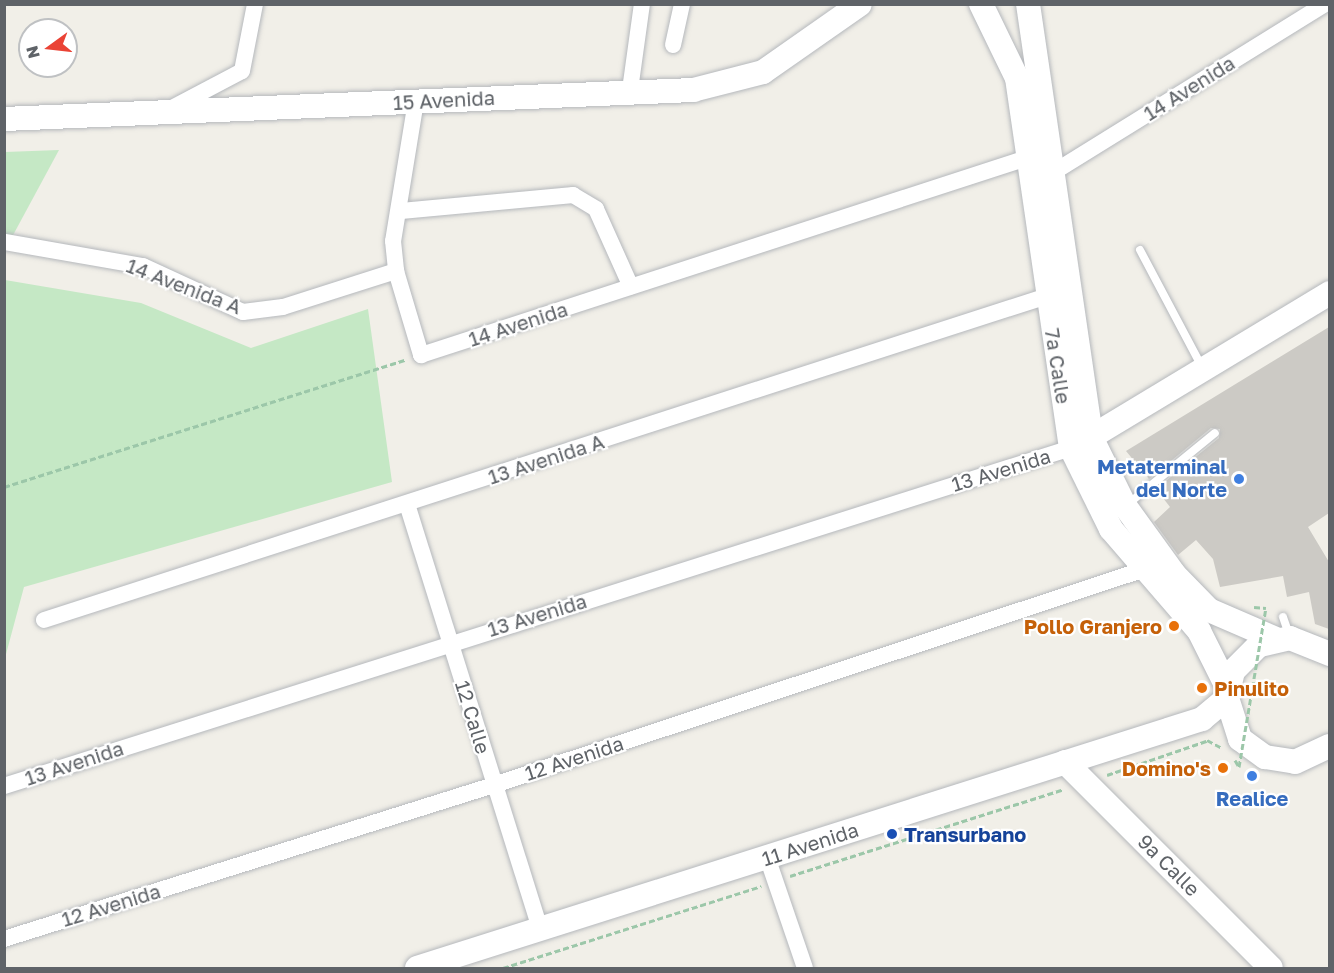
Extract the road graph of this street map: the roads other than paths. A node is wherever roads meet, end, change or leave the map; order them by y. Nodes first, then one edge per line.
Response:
1 (255, 4) edge
2 (642, 4) edge
3 (682, 4) edge
4 (860, 4) edge
5 (981, 4) edge
6 (1028, 4) edge
7 (1325, 4) edge
8 (673, 45) dead end
9 (630, 90) junction
10 (416, 101) junction
11 (161, 113) junction
12 (4, 118) edge
13 (1030, 157) junction
14 (1054, 172) junction
15 (401, 211) junction
16 (4, 242) edge
17 (1140, 250) dead end
18 (396, 271) junction
19 (631, 287) junction
20 (1329, 292) edge
21 (1047, 296) junction
22 (1202, 368) junction
23 (1215, 433) dead end
24 (1081, 443) junction
25 (407, 504) junction
26 (1125, 506) junction
27 (1142, 570) junction
28 (44, 620) dead end
29 (1283, 631) junction
30 (451, 642) junction
31 (1329, 654) edge
32 (1230, 709) junction
33 (1327, 750) edge
34 (1065, 762) junction
35 (494, 785) junction
36 (4, 786) edge
37 (767, 857) junction
38 (540, 929) junction
39 (4, 939) edge
40 (432, 966) edge
41 (805, 969) edge
42 (1272, 969) edge

1 - 11 street
2 - 9 street
3 - 8 street
4 - 9 main road, 15 Avenida
5 - 13 main road, 7a Calle
6 - 14 main road, 7a Calle
7 - 14 street, 14 Avenida
9 - 10 main road, 15 Avenida
10 - 11 main road, 15 Avenida
10 - 15 street
11 - 12 main road, 15 Avenida
13 - 19 street, 14 Avenida
13 - 21 main road, 7a Calle
14 - 24 main road, 7a Calle
15 - 18 street
15 - 19 street
16 - 18 street, 14 Avenida A
17 - 22 lane
18 - 19 street, 14 Avenida
20 - 22 main road, 13 Avenida
21 - 24 main road, 7a Calle
21 - 25 street, 13 Avenida A
22 - 24 main road, 13 Avenida
23 - 26 lane
24 - 26 main road, 7a Calle
24 - 27 main road, 7a Calle
24 - 30 street, 13 Avenida
25 - 28 street, 13 Avenida A
25 - 30 street, 12 Calle
26 - 29 main road, 7a Calle
27 - 32 main road, 7a Calle
27 - 35 street, 12 Avenida
29 - 31 main road, 7a Calle
29 - 32 main road
30 - 35 street, 12 Calle
30 - 36 street, 13 Avenida
32 - 33 main road
32 - 34 main road, 11 Avenida
34 - 37 main road, 11 Avenida
34 - 42 main road, 9a Calle
35 - 38 street, 12 Calle
35 - 39 street, 12 Avenida
37 - 38 main road, 11 Avenida
37 - 41 street
38 - 40 main road, 11 Avenida

